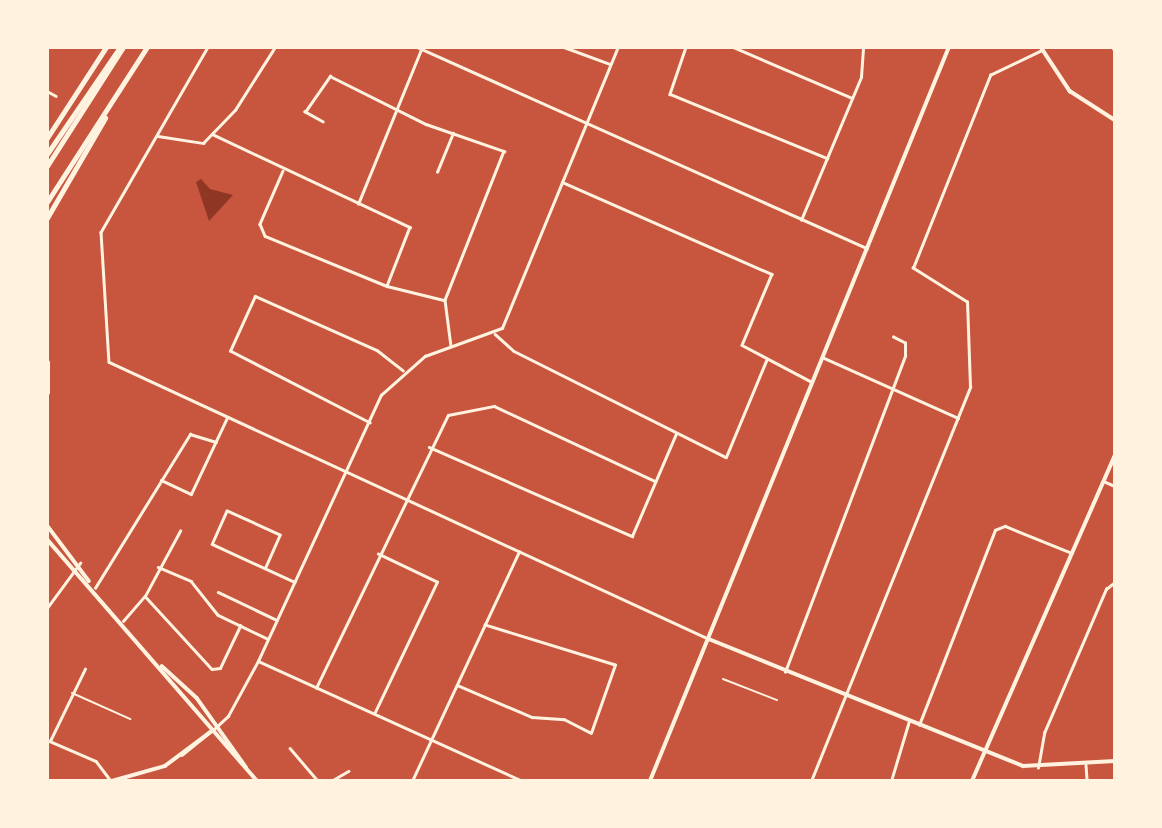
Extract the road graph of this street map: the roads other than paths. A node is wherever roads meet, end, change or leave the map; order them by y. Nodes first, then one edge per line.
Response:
1 (106, 47) edge
2 (122, 47) edge
3 (147, 47) edge
4 (208, 47) edge
5 (275, 47) edge
6 (564, 47) edge
7 (618, 47) edge
8 (686, 47) edge
9 (733, 47) edge
10 (863, 47) edge
11 (949, 47) edge
12 (420, 48) edge
13 (1041, 48) edge
14 (611, 64) junction
15 (47, 91) edge
16 (57, 96) dead end
17 (852, 98) junction
18 (110, 106) junction
19 (396, 110) junction
20 (1115, 120) edge
21 (323, 122) dead end
22 (586, 124) junction
23 (212, 134) junction
24 (453, 134) junction
25 (158, 136) junction
26 (47, 138) edge
27 (47, 154) edge
28 (827, 158) junction
29 (47, 166) edge
30 (283, 172) junction
31 (437, 172) dead end
32 (562, 182) junction
33 (56, 186) junction
34 (47, 196) edge
35 (47, 202) edge
36 (358, 204) junction
37 (47, 218) edge
38 (801, 220) junction
39 (867, 248) junction
40 (387, 286) junction
41 (444, 300) junction
42 (495, 334) junction
43 (893, 337) dead end
44 (452, 347) junction
45 (822, 358) junction
46 (766, 361) junction
47 (47, 362) edge
48 (402, 370) junction
49 (813, 383) junction
50 (891, 388) junction
51 (47, 392) edge
52 (958, 418) junction
53 (227, 420) junction
54 (370, 423) junction
55 (676, 434) junction
56 (216, 442) junction
57 (429, 447) junction
58 (1115, 455) edge
59 (346, 474) junction
60 (161, 480) junction
61 (654, 481) junction
62 (1103, 481) junction
63 (1115, 486) edge
64 (404, 500) junction
65 (47, 525) edge
66 (180, 531) dead end
67 (47, 539) edge
68 (519, 552) junction
69 (1072, 553) junction
70 (378, 554) junction
71 (80, 563) junction
72 (158, 566) junction
73 (265, 568) junction
74 (74, 570) junction
75 (89, 581) junction
76 (295, 582) junction
77 (1115, 582) edge
78 (95, 588) junction
79 (218, 592) dead end
80 (145, 596) junction
81 (47, 608) edge
82 (277, 620) junction
83 (123, 621) junction
84 (485, 625) junction
85 (240, 626) junction
86 (268, 639) junction
87 (709, 639) junction
88 (258, 661) junction
89 (162, 666) junction
90 (85, 670) dead end
91 (785, 672) junction
92 (723, 679) dead end
93 (457, 685) junction
94 (316, 688) junction
95 (72, 692) junction
96 (845, 696) junction
97 (777, 700) dead end
98 (374, 713) junction
99 (130, 719) dead end
100 (909, 720) junction
101 (219, 725) junction
102 (919, 725) junction
103 (212, 731) junction
104 (431, 739) junction
105 (49, 741) edge
106 (290, 748) dead end
107 (985, 751) junction
108 (1115, 761) edge
109 (1086, 765) junction
110 (246, 767) junction
111 (1038, 768) junction
112 (348, 771) dead end
113 (111, 781) edge
114 (257, 781) edge
115 (318, 781) edge
116 (331, 781) edge
117 (412, 781) edge
118 (523, 781) edge
119 (650, 781) edge
120 (811, 781) edge
121 (891, 781) edge
122 (972, 781) edge
123 (1087, 781) edge

1 - 26 highway
2 - 27 highway
2 - 29 highway
3 - 18 highway
4 - 25 street
5 - 23 street
6 - 14 street
7 - 14 street
8 - 28 street
9 - 17 street
10 - 17 street
11 - 39 main road
12 - 19 street
12 - 22 street
13 - 20 main road
13 - 52 street
14 - 22 street
15 - 16 street
17 - 28 street
18 - 33 highway
18 - 37 highway
19 - 21 street
19 - 24 street
19 - 36 street
22 - 32 street
22 - 38 street
23 - 25 street
23 - 30 street
24 - 31 street
24 - 41 street
25 - 53 street
28 - 38 street
30 - 36 street
30 - 40 street
32 - 42 street
32 - 46 street
33 - 34 highway
33 - 35 highway
36 - 40 street
38 - 39 street
39 - 45 main road
40 - 41 street
41 - 44 street
42 - 44 street
42 - 55 street
43 - 50 street
44 - 48 street
45 - 49 main road
45 - 50 street
46 - 49 street
46 - 55 street
47 - 51 highway
48 - 54 street
48 - 54 street
49 - 87 main road
50 - 52 street
50 - 91 street
52 - 96 street
53 - 56 street
53 - 59 street
54 - 59 street
55 - 61 street
56 - 60 street
56 - 60 street
57 - 61 street
57 - 61 street
57 - 64 street
58 - 62 main road
59 - 64 street
59 - 76 street
60 - 78 street
62 - 63 street
62 - 69 main road
64 - 68 street
64 - 70 street
65 - 71 main road
66 - 72 street
67 - 74 main road
68 - 84 street
68 - 87 street
69 - 102 street
69 - 107 main road
70 - 94 street
70 - 98 street
71 - 74 street
71 - 75 main road
72 - 80 street
72 - 85 street
73 - 73 street
73 - 76 street
74 - 75 main road
74 - 81 street
75 - 78 main road
76 - 82 street
77 - 111 street
78 - 83 main road
79 - 82 street
80 - 83 street
80 - 85 street
82 - 86 street
83 - 89 main road
84 - 93 street
84 - 93 street
85 - 86 street
86 - 88 street
87 - 91 main road
87 - 119 main road
88 - 94 street
88 - 101 street
89 - 101 main road
89 - 103 main road
90 - 95 street
91 - 96 main road
92 - 97 lane
93 - 104 street
94 - 98 street
95 - 99 lane
95 - 105 street
96 - 100 main road
96 - 120 street
98 - 104 street
100 - 102 main road
100 - 121 street
101 - 103 street
101 - 110 main road
102 - 107 main road
103 - 110 main road
103 - 113 main road
104 - 117 street
104 - 118 street
105 - 113 street
106 - 115 street
107 - 111 main road
107 - 122 main road
108 - 109 main road
109 - 111 main road
109 - 123 street
110 - 114 main road
112 - 116 street

